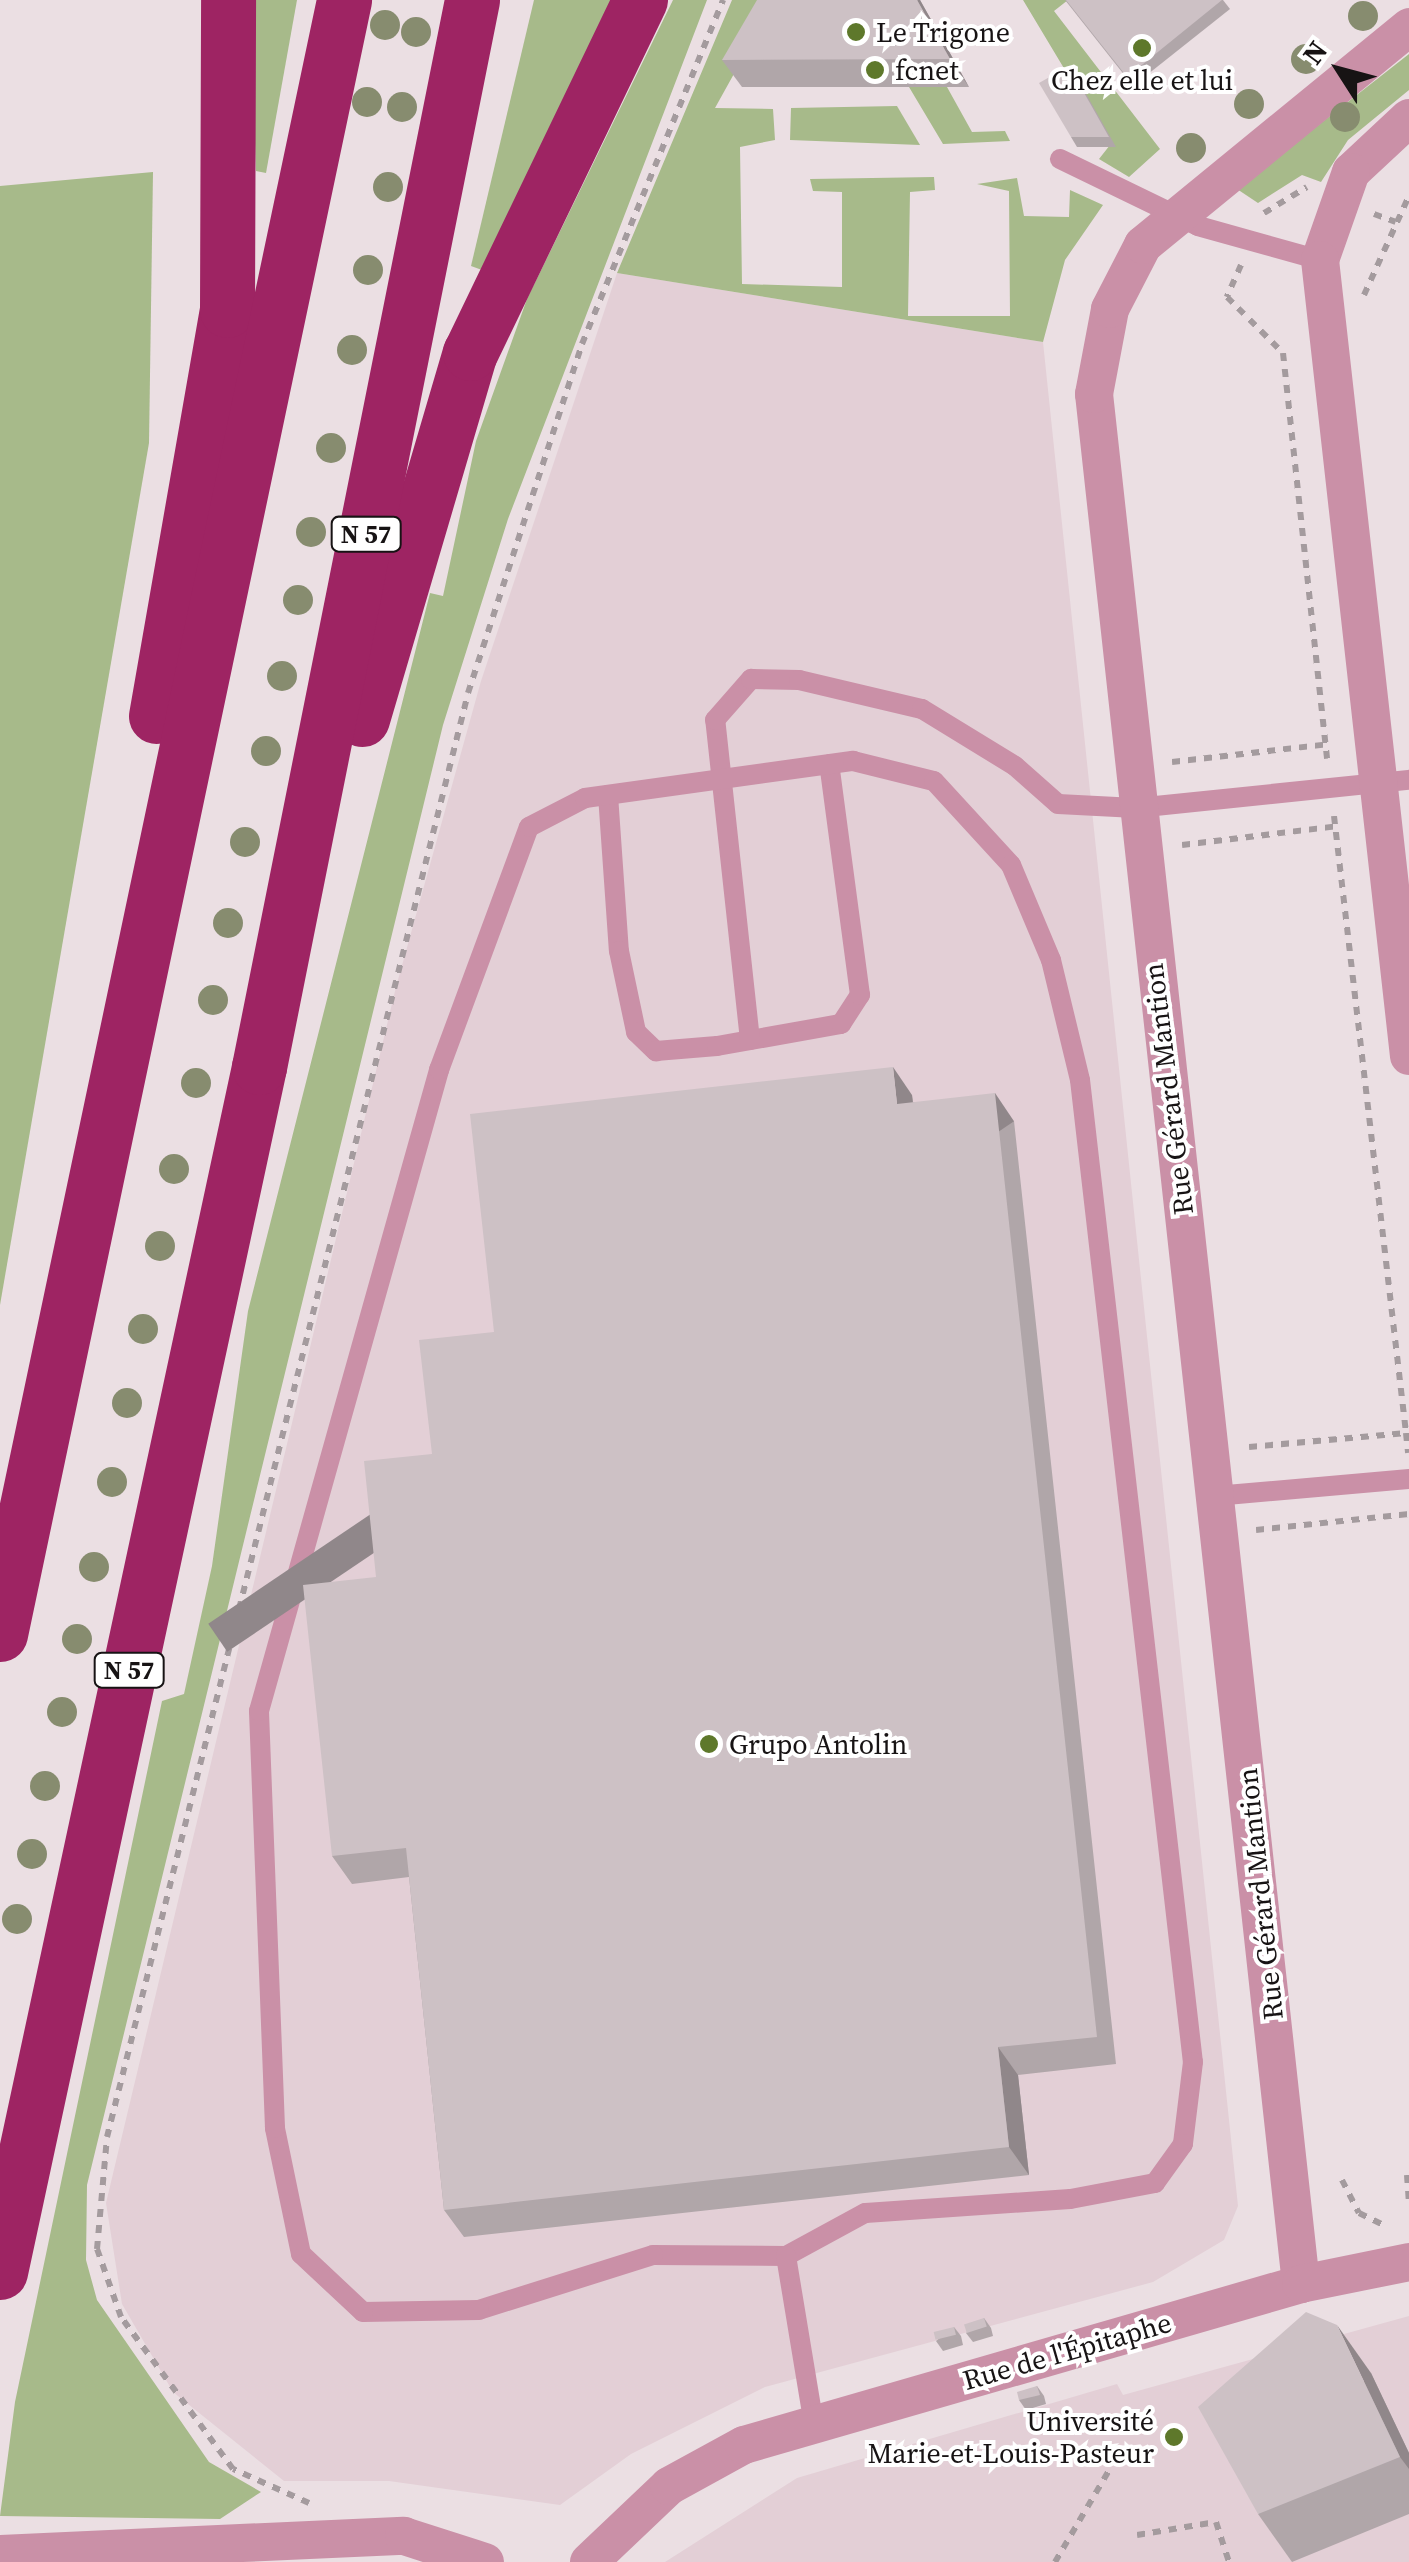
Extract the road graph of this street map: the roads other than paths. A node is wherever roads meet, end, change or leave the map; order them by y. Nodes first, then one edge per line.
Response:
1 (228, 0) edge
2 (344, 0) edge
3 (472, 0) edge
4 (640, 0) edge
5 (1409, 27) edge
6 (1409, 118) edge
7 (1060, 158) dead end
8 (1172, 214) junction
9 (1320, 260) junction
10 (829, 764) junction
11 (720, 780) junction
12 (1390, 794) edge
13 (608, 795) junction
14 (1136, 808) junction
15 (122, 1033) junction
16 (750, 1040) junction
17 (1409, 1056) edge
18 (258, 1067) junction
19 (1409, 1479) edge
20 (1215, 1496) junction
21 (0, 1634) edge
22 (786, 2256) junction
23 (1409, 2262) edge
24 (0, 2272) edge
25 (1301, 2284) junction
26 (814, 2425) junction
27 (0, 2554) edge
28 (485, 2562) edge
29 (589, 2562) edge

1 - 15 highway
2 - 15 highway
3 - 18 highway, N 57
4 - 18 highway
5 - 8 street, Rue Gérard Mantion
6 - 9 street
7 - 8 lane
8 - 9 lane
8 - 14 street, Rue Gérard Mantion
9 - 12 street
10 - 11 lane
10 - 16 lane
10 - 22 lane
11 - 13 lane
11 - 14 lane
11 - 16 lane
12 - 14 lane
12 - 17 street
13 - 16 lane
13 - 22 lane
14 - 20 street, Rue Gérard Mantion
15 - 21 highway
18 - 24 highway, N 57
19 - 20 lane
20 - 25 street, Rue Gérard Mantion
22 - 26 lane
23 - 25 street, Rue de l'Épitaphe
25 - 26 street, Rue de l'Épitaphe
26 - 29 street, Rue de l'Épitaphe
27 - 28 street

